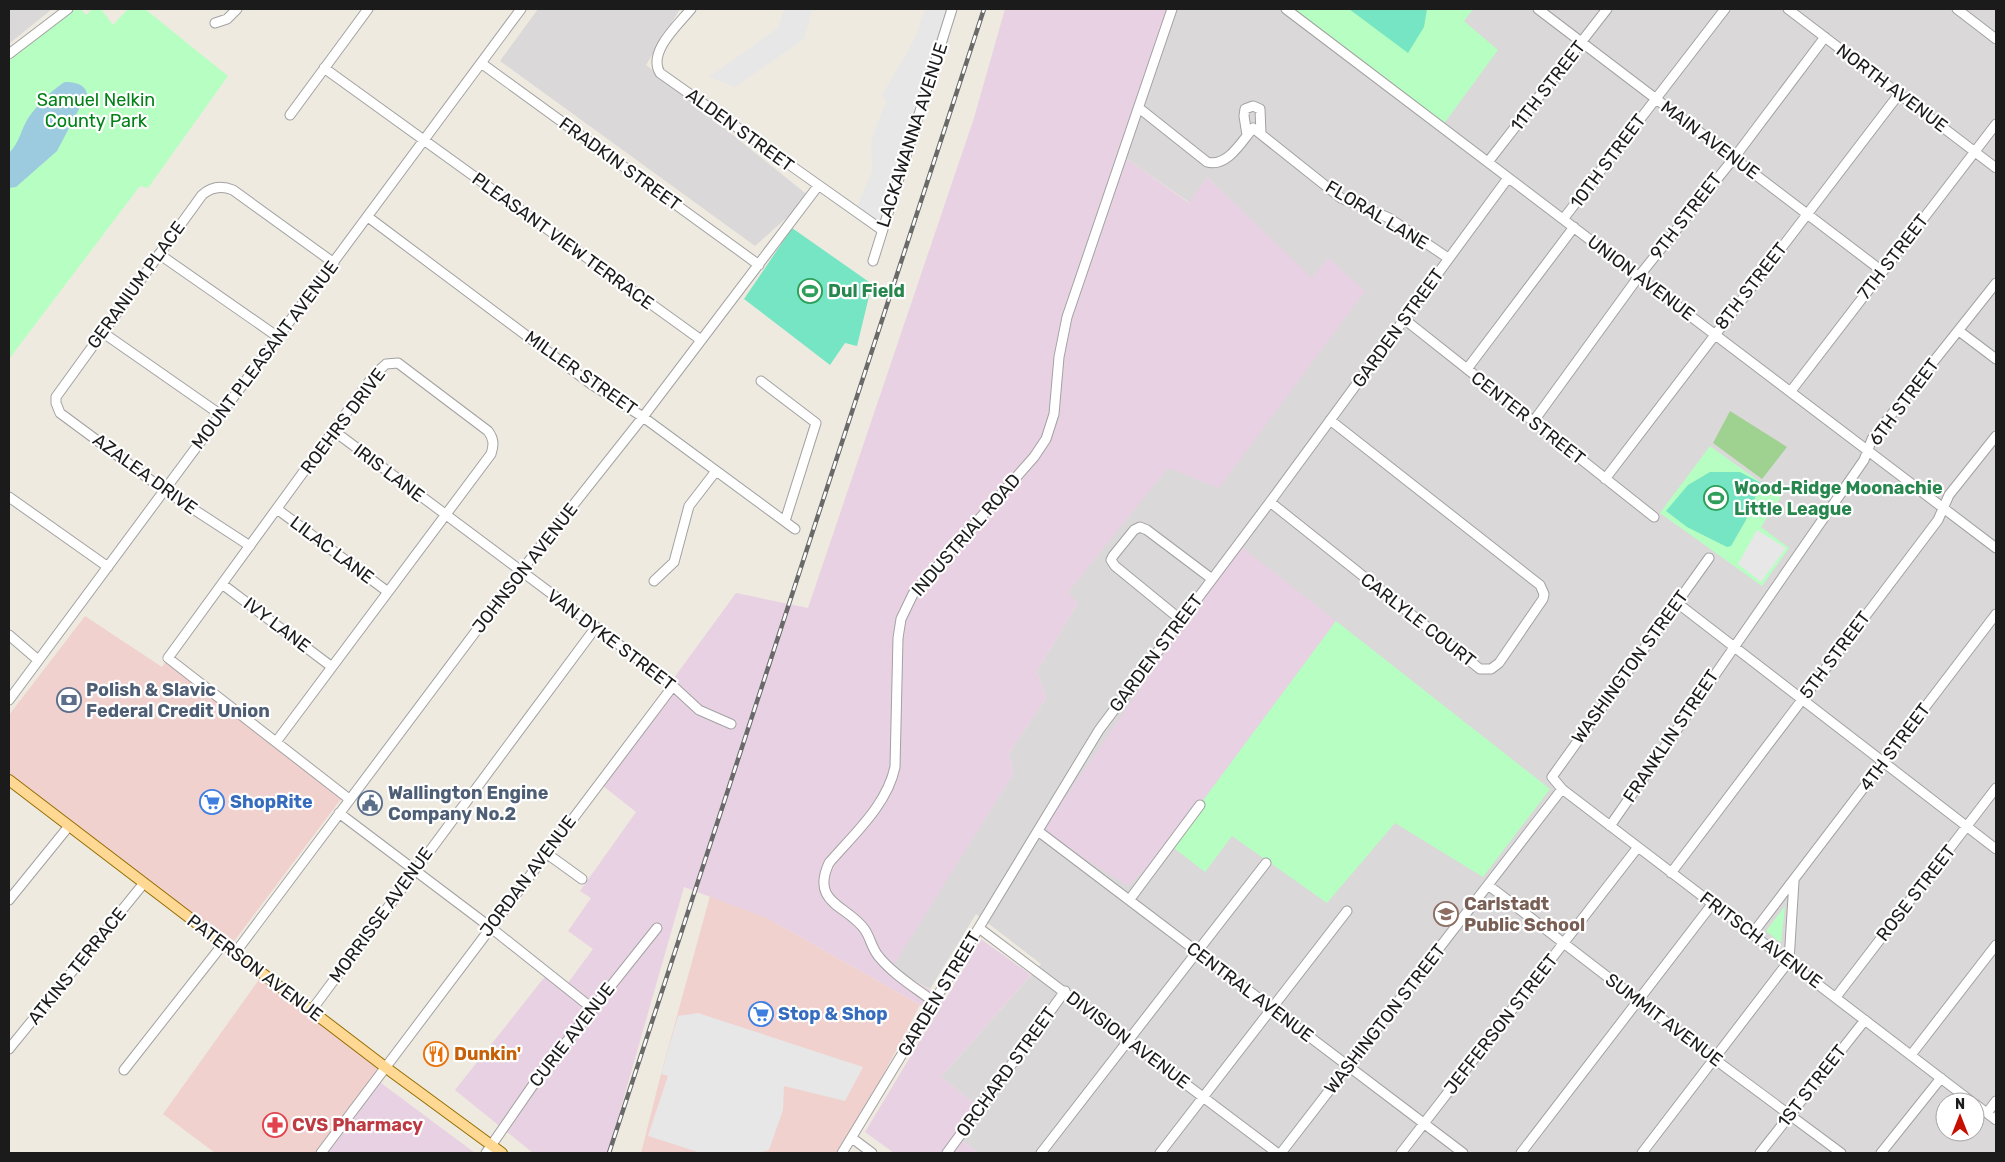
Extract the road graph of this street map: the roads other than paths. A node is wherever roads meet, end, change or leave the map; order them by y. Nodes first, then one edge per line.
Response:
1 (68, 9) edge
2 (237, 9) edge
3 (368, 9) edge
4 (522, 9) edge
5 (691, 9) edge
6 (952, 9) edge
7 (1172, 9) edge
8 (1286, 9) edge
9 (1538, 9) edge
10 (1607, 9) edge
11 (1725, 9) edge
12 (1788, 9) edge
13 (1957, 9) edge
14 (215, 24) dead end
15 (1825, 37) junction
16 (1996, 39) edge
17 (1581, 42) junction
18 (9, 54) edge
19 (481, 63) junction
20 (324, 68) junction
21 (1899, 94) junction
22 (1656, 99) junction
23 (1139, 108) junction
24 (290, 115) dead end
25 (1996, 124) edge
26 (1261, 134) junction
27 (1247, 135) junction
28 (424, 141) junction
29 (1975, 152) junction
30 (1734, 158) junction
31 (1488, 162) junction
32 (1996, 168) edge
33 (1508, 178) junction
34 (818, 186) junction
35 (1808, 214) junction
36 (368, 217) junction
37 (1564, 218) junction
38 (1574, 227) junction
39 (882, 230) junction
40 (159, 254) junction
41 (1448, 258) junction
42 (873, 261) dead end
43 (334, 263) junction
44 (759, 265) junction
45 (1882, 271) junction
46 (1639, 276) junction
47 (1996, 283) edge
48 (1404, 319) junction
49 (1959, 331) junction
50 (102, 332) junction
51 (1714, 334) junction
52 (278, 337) junction
53 (701, 340) junction
54 (1996, 359) edge
55 (1467, 369) junction
56 (761, 381) dead end
57 (59, 391) joint
58 (1791, 391) junction
59 (221, 415) junction
60 (643, 417) junction
61 (1330, 420) junction
62 (1533, 422) junction
63 (334, 431) junction
64 (1996, 436) edge
65 (1868, 450) junction
66 (716, 471) junction
67 (1605, 479) junction
68 (164, 490) junction
69 (9, 497) edge
70 (1270, 502) junction
71 (277, 509) junction
72 (1943, 509) junction
73 (445, 516) junction
74 (1654, 517) dead end
75 (785, 521) junction
76 (795, 529) dead end
77 (250, 546) junction
78 (1996, 548) edge
79 (1709, 558) dead end
80 (108, 567) junction
81 (521, 571) junction
82 (1212, 579) junction
83 (654, 581) dead end
84 (222, 584) junction
85 (388, 592) junction
86 (1676, 602) junction
87 (1996, 614) edge
88 (1181, 620) junction
89 (596, 627) junction
90 (9, 635) edge
91 (1733, 647) junction
92 (38, 660) junction
93 (332, 667) junction
94 (673, 686) junction
95 (1801, 699) junction
96 (9, 700) edge
97 (731, 724) dead end
98 (276, 742) junction
99 (1884, 762) junction
100 (1552, 777) joint
101 (9, 780) edge
102 (1996, 788) edge
103 (1562, 789) junction
104 (349, 799) junction
105 (1200, 805) dead end
106 (339, 813) junction
107 (70, 826) junction
108 (1610, 826) junction
109 (1967, 827) junction
110 (1038, 831) junction
111 (1638, 847) junction
112 (1996, 849) edge
113 (546, 853) junction
114 (1266, 863) dead end
115 (414, 870) junction
116 (1671, 873) junction
117 (582, 879) dead end
118 (1794, 880) junction
119 (144, 884) junction
120 (1488, 885) junction
121 (1130, 899) junction
122 (9, 900) edge
123 (1713, 904) junction
124 (1347, 911) dead end
125 (490, 927) junction
126 (657, 928) dead end
127 (979, 928) junction
128 (1753, 933) junction
129 (223, 944) junction
130 (1563, 944) junction
131 (1996, 945) edge
132 (1197, 951) junction
133 (235, 953) junction
134 (1789, 961) junction
135 (1065, 992) junction
136 (1836, 997) junction
137 (1639, 1000) junction
138 (934, 1002) junction
139 (593, 1009) junction
140 (1273, 1009) junction
141 (311, 1010) junction
142 (1865, 1020) junction
143 (1129, 1039) junction
144 (9, 1048) edge
145 (1911, 1055) junction
146 (1713, 1058) junction
147 (1348, 1066) junction
148 (385, 1067) junction
149 (124, 1070) dead end
150 (1940, 1078) junction
151 (1959, 1092) edge
152 (1203, 1098) junction
153 (1996, 1101) edge
154 (1987, 1113) joint
155 (1790, 1114) junction
156 (1996, 1120) edge
157 (1424, 1124) junction
158 (852, 1138) junction
159 (489, 1150) edge
160 (321, 1153) edge
161 (502, 1153) edge
162 (842, 1153) edge
163 (872, 1153) edge
164 (947, 1153) edge
165 (1041, 1153) edge
166 (1160, 1153) edge
167 (1277, 1153) edge
168 (1281, 1153) edge
169 (1401, 1153) edge
170 (1463, 1153) edge
171 (1521, 1153) edge
172 (1642, 1153) edge
173 (1760, 1153) edge
174 (1841, 1153) edge
175 (1881, 1153) edge

1 - 18 street
2 - 14 street
3 - 20 street
4 - 19 street, MOUNT PLEASANT AVENUE
5 - 34 street, ALDEN STREET
6 - 39 street, LACKAWANNA AVENUE
7 - 23 street, INDUSTRIAL ROAD
8 - 31 street, UNION AVENUE
9 - 17 street, MAIN AVENUE
10 - 17 street, 11TH STREET
11 - 22 street, 10TH STREET
12 - 15 street, NORTH AVENUE
13 - 16 street
15 - 21 street, NORTH AVENUE
15 - 30 street, 9TH STREET
17 - 22 street, MAIN AVENUE
17 - 31 street, 11TH STREET
19 - 28 street, MOUNT PLEASANT AVENUE
19 - 44 street, FRADKIN STREET
20 - 24 street
20 - 28 street, PLEASANT VIEW TERRACE
21 - 29 street, NORTH AVENUE
21 - 35 street, 8TH STREET
22 - 30 street, MAIN AVENUE
22 - 37 street, 10TH STREET
23 - 27 street
23 - 138 street, INDUSTRIAL ROAD
25 - 29 street, 7TH STREET
26 - 27 street
26 - 27 street
26 - 41 street, FLORAL LANE
28 - 36 street, MOUNT PLEASANT AVENUE
28 - 53 street, PLEASANT VIEW TERRACE
29 - 32 street, NORTH AVENUE
29 - 45 street, 7TH STREET
30 - 35 street, MAIN AVENUE
30 - 46 street, 9TH STREET
31 - 33 street, UNION AVENUE
33 - 37 street, UNION AVENUE
33 - 41 street, GARDEN STREET
34 - 39 street, ALDEN STREET
34 - 44 street, JOHNSON AVENUE
35 - 45 street, MAIN AVENUE
35 - 51 street, 8TH STREET
36 - 43 street, MOUNT PLEASANT AVENUE
36 - 60 street, MILLER STREET
37 - 38 street, UNION AVENUE
38 - 46 street, UNION AVENUE
38 - 55 street, 10TH STREET
39 - 42 street, LACKAWANNA AVENUE
40 - 43 street, GERANIUM PLACE
40 - 50 street, GERANIUM PLACE
40 - 52 street
41 - 48 street, GARDEN STREET
43 - 52 street, MOUNT PLEASANT AVENUE
44 - 53 street, JOHNSON AVENUE
45 - 58 street, 7TH STREET
46 - 51 street, UNION AVENUE
46 - 62 street, 9TH STREET
47 - 49 street, 6TH STREET
48 - 55 street, CENTER STREET
48 - 61 street, GARDEN STREET
49 - 54 street
49 - 65 street, 6TH STREET
50 - 57 street, GERANIUM PLACE
50 - 59 street
51 - 58 street, UNION AVENUE
51 - 67 street, 8TH STREET
52 - 59 street, MOUNT PLEASANT AVENUE
53 - 60 street, JOHNSON AVENUE
55 - 62 street, CENTER STREET
56 - 75 street
57 - 68 street, AZALEA DRIVE
58 - 65 street, UNION AVENUE
59 - 68 street, MOUNT PLEASANT AVENUE
60 - 66 street, MILLER STREET
60 - 81 street, JOHNSON AVENUE
61 - 70 street, GARDEN STREET
61 - 70 street, CARLYLE COURT
62 - 67 street, CENTER STREET
63 - 71 street, ROEHRS DRIVE
63 - 73 street, IRIS LANE
63 - 73 street, ROEHRS DRIVE
64 - 72 street, 5TH STREET
65 - 72 street, UNION AVENUE
65 - 91 street, 6TH STREET
66 - 75 street, MILLER STREET
66 - 83 street
67 - 74 street, CENTER STREET
68 - 77 street, AZALEA DRIVE
68 - 80 street, MOUNT PLEASANT AVENUE
69 - 80 street
70 - 82 street, GARDEN STREET
71 - 77 street, ROEHRS DRIVE
71 - 85 street, LILAC LANE
72 - 78 street, UNION AVENUE
72 - 95 street, 5TH STREET
73 - 81 street, VAN DYKE STREET
73 - 85 street, ROEHRS DRIVE
75 - 76 street, MILLER STREET
77 - 84 street, ROEHRS DRIVE
79 - 86 street, WASHINGTON STREET
80 - 92 street, MOUNT PLEASANT AVENUE
81 - 89 street, VAN DYKE STREET
81 - 104 street, JOHNSON AVENUE
82 - 88 street, GARDEN STREET
82 - 88 street
84 - 93 street, IVY LANE
84 - 98 street, ROEHRS DRIVE
85 - 93 street, ROEHRS DRIVE
86 - 91 street
86 - 100 street, WASHINGTON STREET
87 - 99 street, 4TH STREET
88 - 110 street, GARDEN STREET
89 - 94 street, VAN DYKE STREET
89 - 115 street, MORRISSE AVENUE
90 - 92 street
91 - 95 street
91 - 108 street, FRANKLIN STREET
92 - 96 street, MOUNT PLEASANT AVENUE
93 - 98 street, ROEHRS DRIVE
94 - 97 street, VAN DYKE STREET
94 - 113 street, JORDAN AVENUE
95 - 99 street
95 - 116 street, 5TH STREET
98 - 104 street, ROEHRS DRIVE
99 - 109 street
99 - 118 street, 4TH STREET
100 - 103 street, FRITSCH AVENUE
101 - 107 main road, PATERSON AVENUE
102 - 109 street, ROSE STREET
103 - 108 street, FRITSCH AVENUE
103 - 120 street, WASHINGTON STREET
104 - 106 street, JOHNSON AVENUE
105 - 121 street
106 - 115 street
106 - 133 street, JOHNSON AVENUE
107 - 119 main road, PATERSON AVENUE
107 - 122 street
108 - 111 street, FRITSCH AVENUE
109 - 112 street
109 - 136 street, ROSE STREET
110 - 121 street, CENTRAL AVENUE
110 - 127 street, GARDEN STREET
111 - 116 street, FRITSCH AVENUE
111 - 130 street, JEFFERSON STREET
113 - 117 street
113 - 125 street, JORDAN AVENUE
114 - 132 street
115 - 125 street
115 - 141 street, MORRISSE AVENUE
116 - 123 street, FRITSCH AVENUE
118 - 128 street, 4TH STREET
118 - 134 street
119 - 129 main road, PATERSON AVENUE
119 - 144 street, ATKINS TERRACE
120 - 130 street, SUMMIT AVENUE
120 - 147 street, WASHINGTON STREET
121 - 132 street, CENTRAL AVENUE
123 - 128 street, FRITSCH AVENUE
123 - 137 street
124 - 140 street
125 - 139 street
125 - 148 street, JORDAN AVENUE
126 - 139 street, CURIE AVENUE
127 - 135 street, DIVISION AVENUE
127 - 138 street, GARDEN STREET
128 - 134 street, FRITSCH AVENUE
129 - 133 main road, PATERSON AVENUE
129 - 149 street
130 - 137 street, SUMMIT AVENUE
130 - 157 street, JEFFERSON STREET
131 - 145 street
132 - 140 street, CENTRAL AVENUE
132 - 143 street
133 - 141 main road, PATERSON AVENUE
134 - 136 street, FRITSCH AVENUE
134 - 146 street
135 - 143 street, DIVISION AVENUE
135 - 164 street, ORCHARD STREET
136 - 142 street, FRITSCH AVENUE
137 - 146 street, SUMMIT AVENUE
137 - 171 street
138 - 158 street, GARDEN STREET
139 - 159 street, CURIE AVENUE
140 - 147 street, CENTRAL AVENUE
140 - 152 street
141 - 148 main road, PATERSON AVENUE
142 - 145 street, FRITSCH AVENUE
142 - 155 street, 1ST STREET
143 - 152 street, DIVISION AVENUE
143 - 165 street
145 - 150 street, FRITSCH AVENUE
146 - 155 street, SUMMIT AVENUE
146 - 172 street
147 - 157 street, CENTRAL AVENUE
147 - 168 street, WASHINGTON STREET
148 - 159 main road, PATERSON AVENUE
148 - 160 street, JORDAN AVENUE
150 - 151 street, FRITSCH AVENUE
150 - 175 street
152 - 166 street
152 - 167 street, DIVISION AVENUE
153 - 154 street
154 - 156 street, FRITSCH AVENUE
155 - 173 street, 1ST STREET
155 - 174 street, SUMMIT AVENUE
157 - 169 street, JEFFERSON STREET
157 - 170 street, CENTRAL AVENUE
158 - 162 street, GARDEN STREET
158 - 163 street
159 - 161 main road, PATERSON AVENUE

